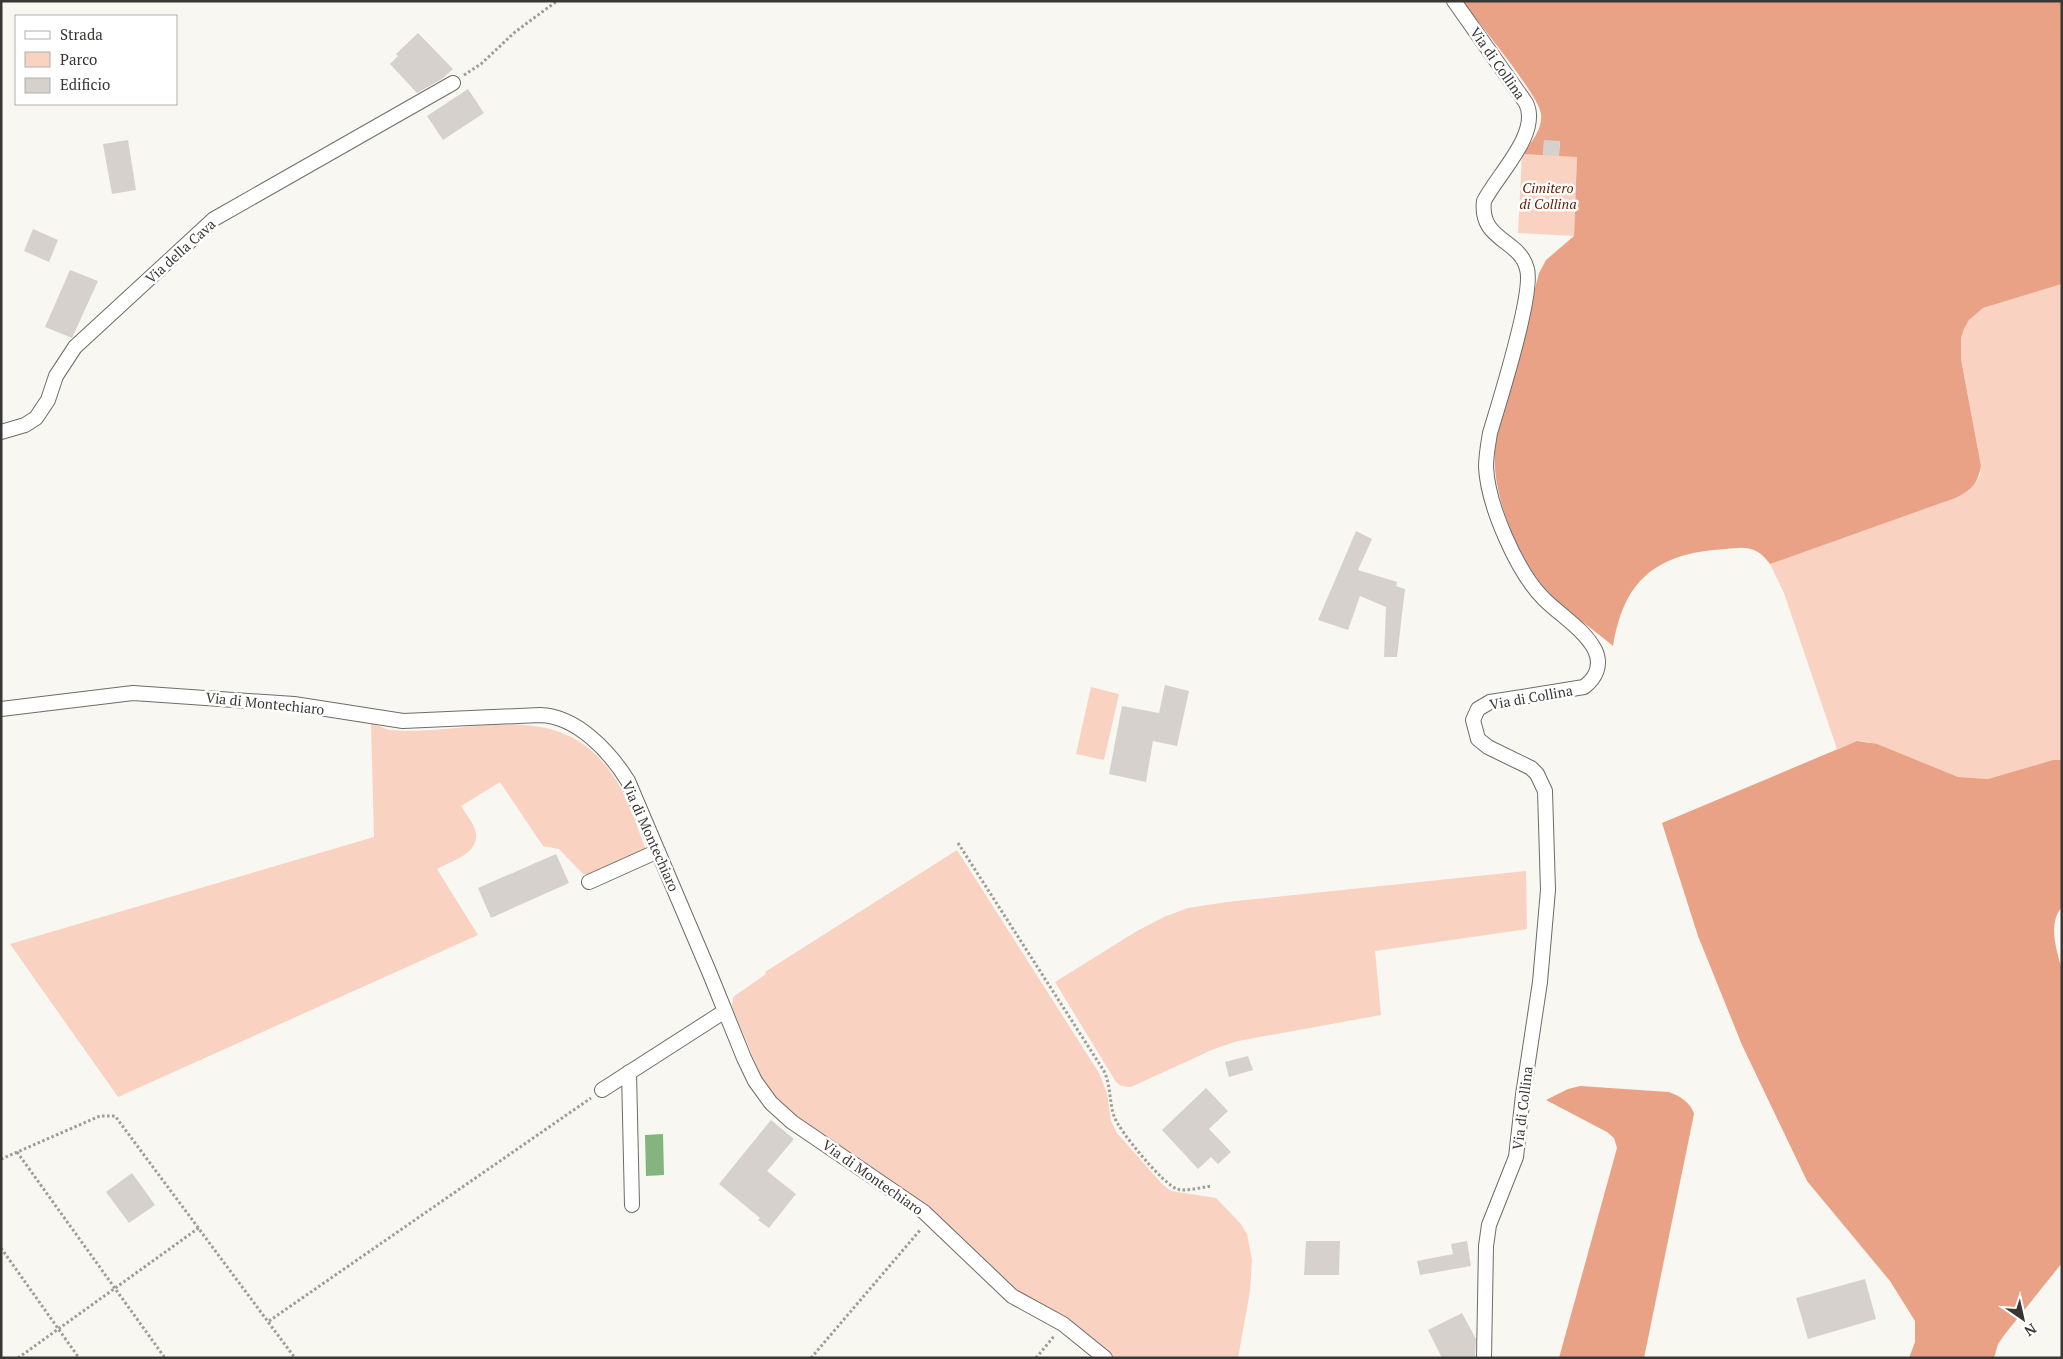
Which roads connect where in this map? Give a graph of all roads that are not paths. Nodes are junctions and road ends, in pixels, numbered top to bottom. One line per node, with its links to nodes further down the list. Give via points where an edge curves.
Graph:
1 (1454, 1): 12 (street, Via di Collina, via 1526,103 1530,118 1522,140 1484,201 1483,212 1489,228 1521,256 1528,273 1523,308 1490,433 1488,478 1500,522 1521,570 1544,599 1586,638 1596,652 1598,667 1595,676 1584,687 1490,702 1478,709 1473,720 1482,743 1524,763 1537,774 1546,791 1547,820 1548,890 1540,982 1516,1157 1489,1225 1483,1302)
2 (453, 83): 3 (street, Via della Cava, via 214,219 75,347 56,376 48,400 36,418)
3 (1, 432)
4 (1, 709): 5 (street, Via di Montechiaro, via 133,693 294,704 403,722 550,715 577,728 620,769 635,795)
5 (658, 851): 6 (street); 7 (street, Via di Montechiaro)
6 (589, 882)
7 (725, 1012): 8 (street); 11 (street, Via di Montechiaro, via 755,1081 780,1112 889,1186 930,1218 1012,1296 1064,1324)
8 (629, 1072): 9 (street); 10 (street)
9 (602, 1090)
10 (632, 1205)
11 (1105, 1358)
12 (1484, 1358)

